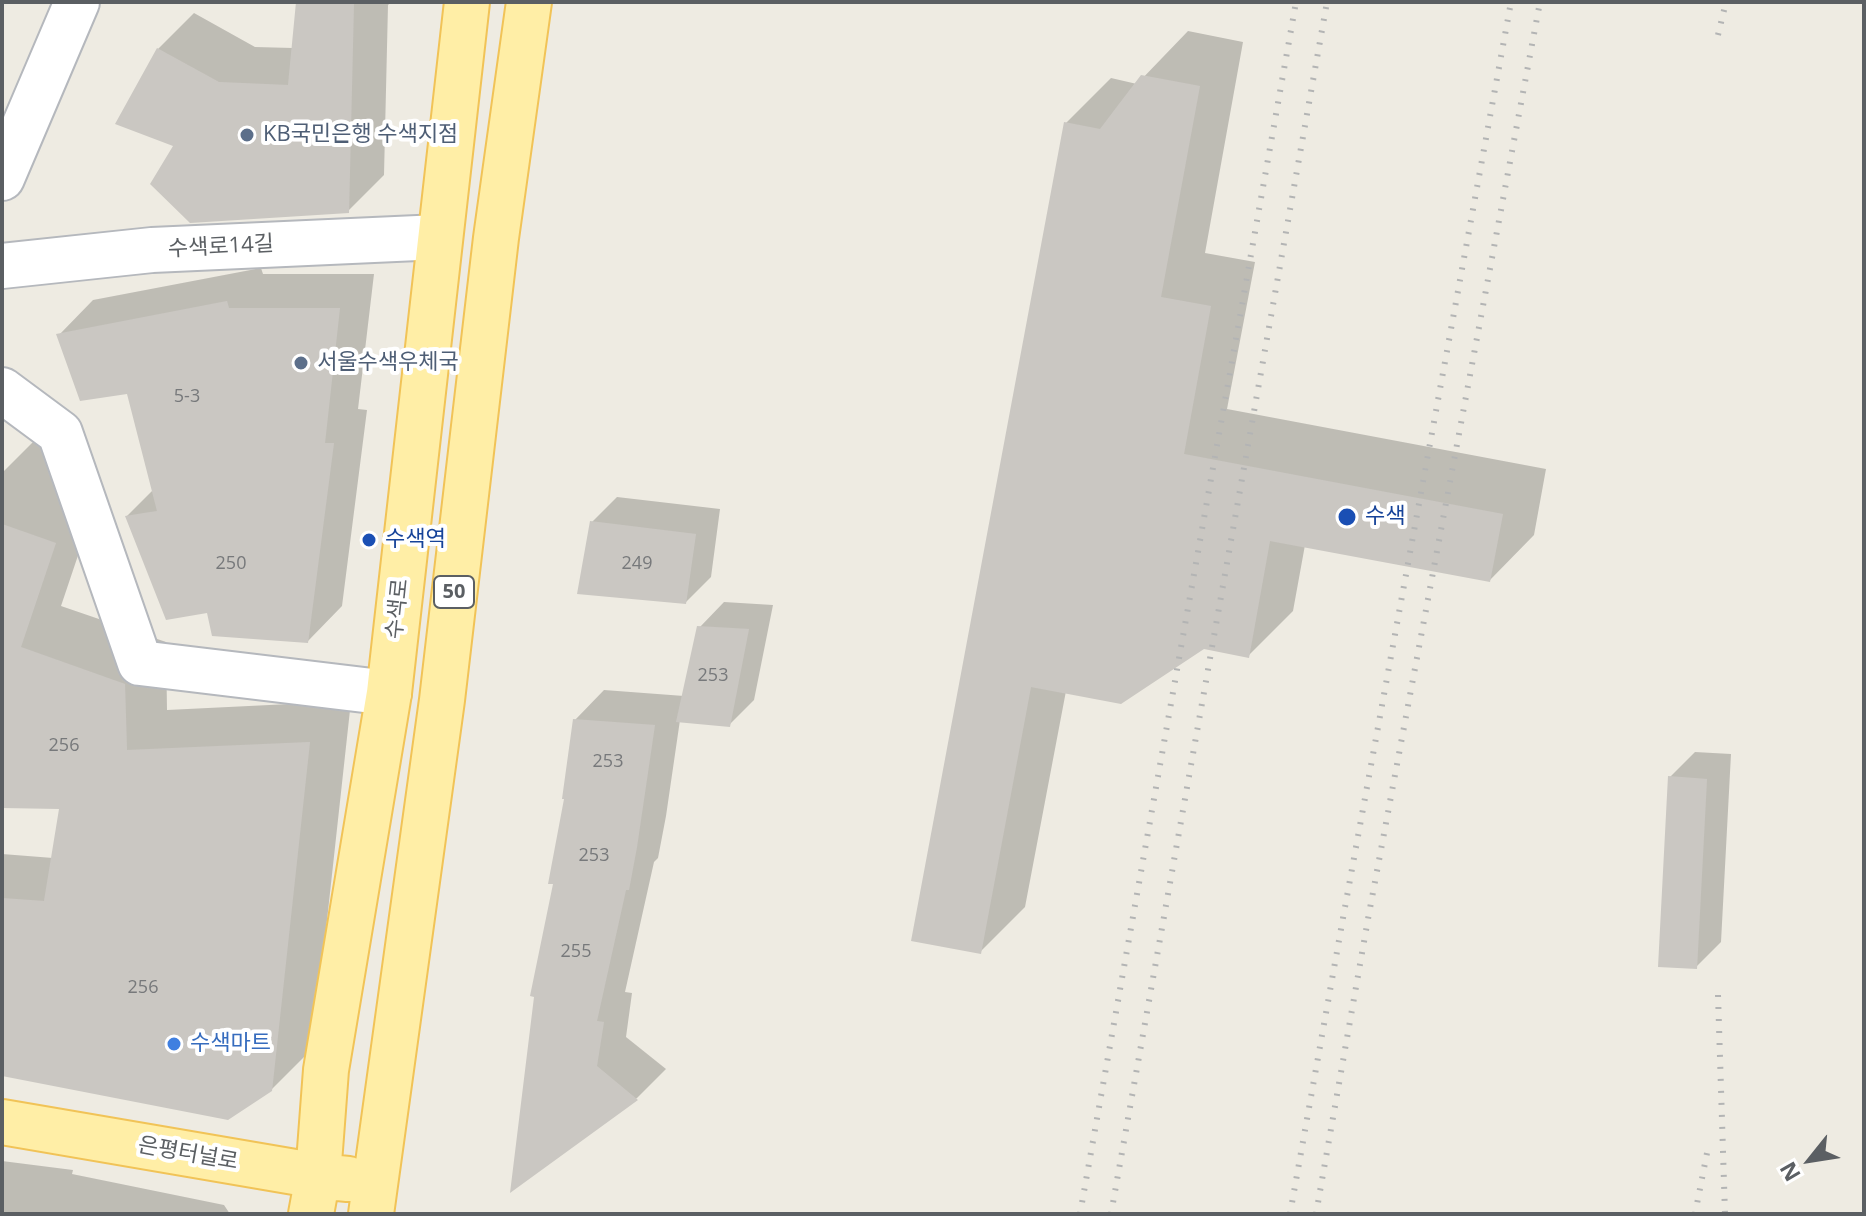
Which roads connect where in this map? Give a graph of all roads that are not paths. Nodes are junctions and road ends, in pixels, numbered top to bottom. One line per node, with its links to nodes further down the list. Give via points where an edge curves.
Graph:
1 (467, 2): 5 (main road, 수색로 / 50)
2 (529, 2): 11 (main road, 50)
3 (73, 3): 4 (street)
4 (2, 178)
5 (440, 237): 6 (street, 수색로14길, via 152,250); 8 (main road, 수색로 / 50)
6 (2, 266)
7 (2, 390): 8 (street, via 60,433 140,663)
8 (389, 693): 10 (main road, 수색로 / 50, via 326,1070)
9 (2, 1122): 10 (main road, 은평터널로)
10 (315, 1195): 11 (main road, 은평터널로)
11 (373, 1198)

